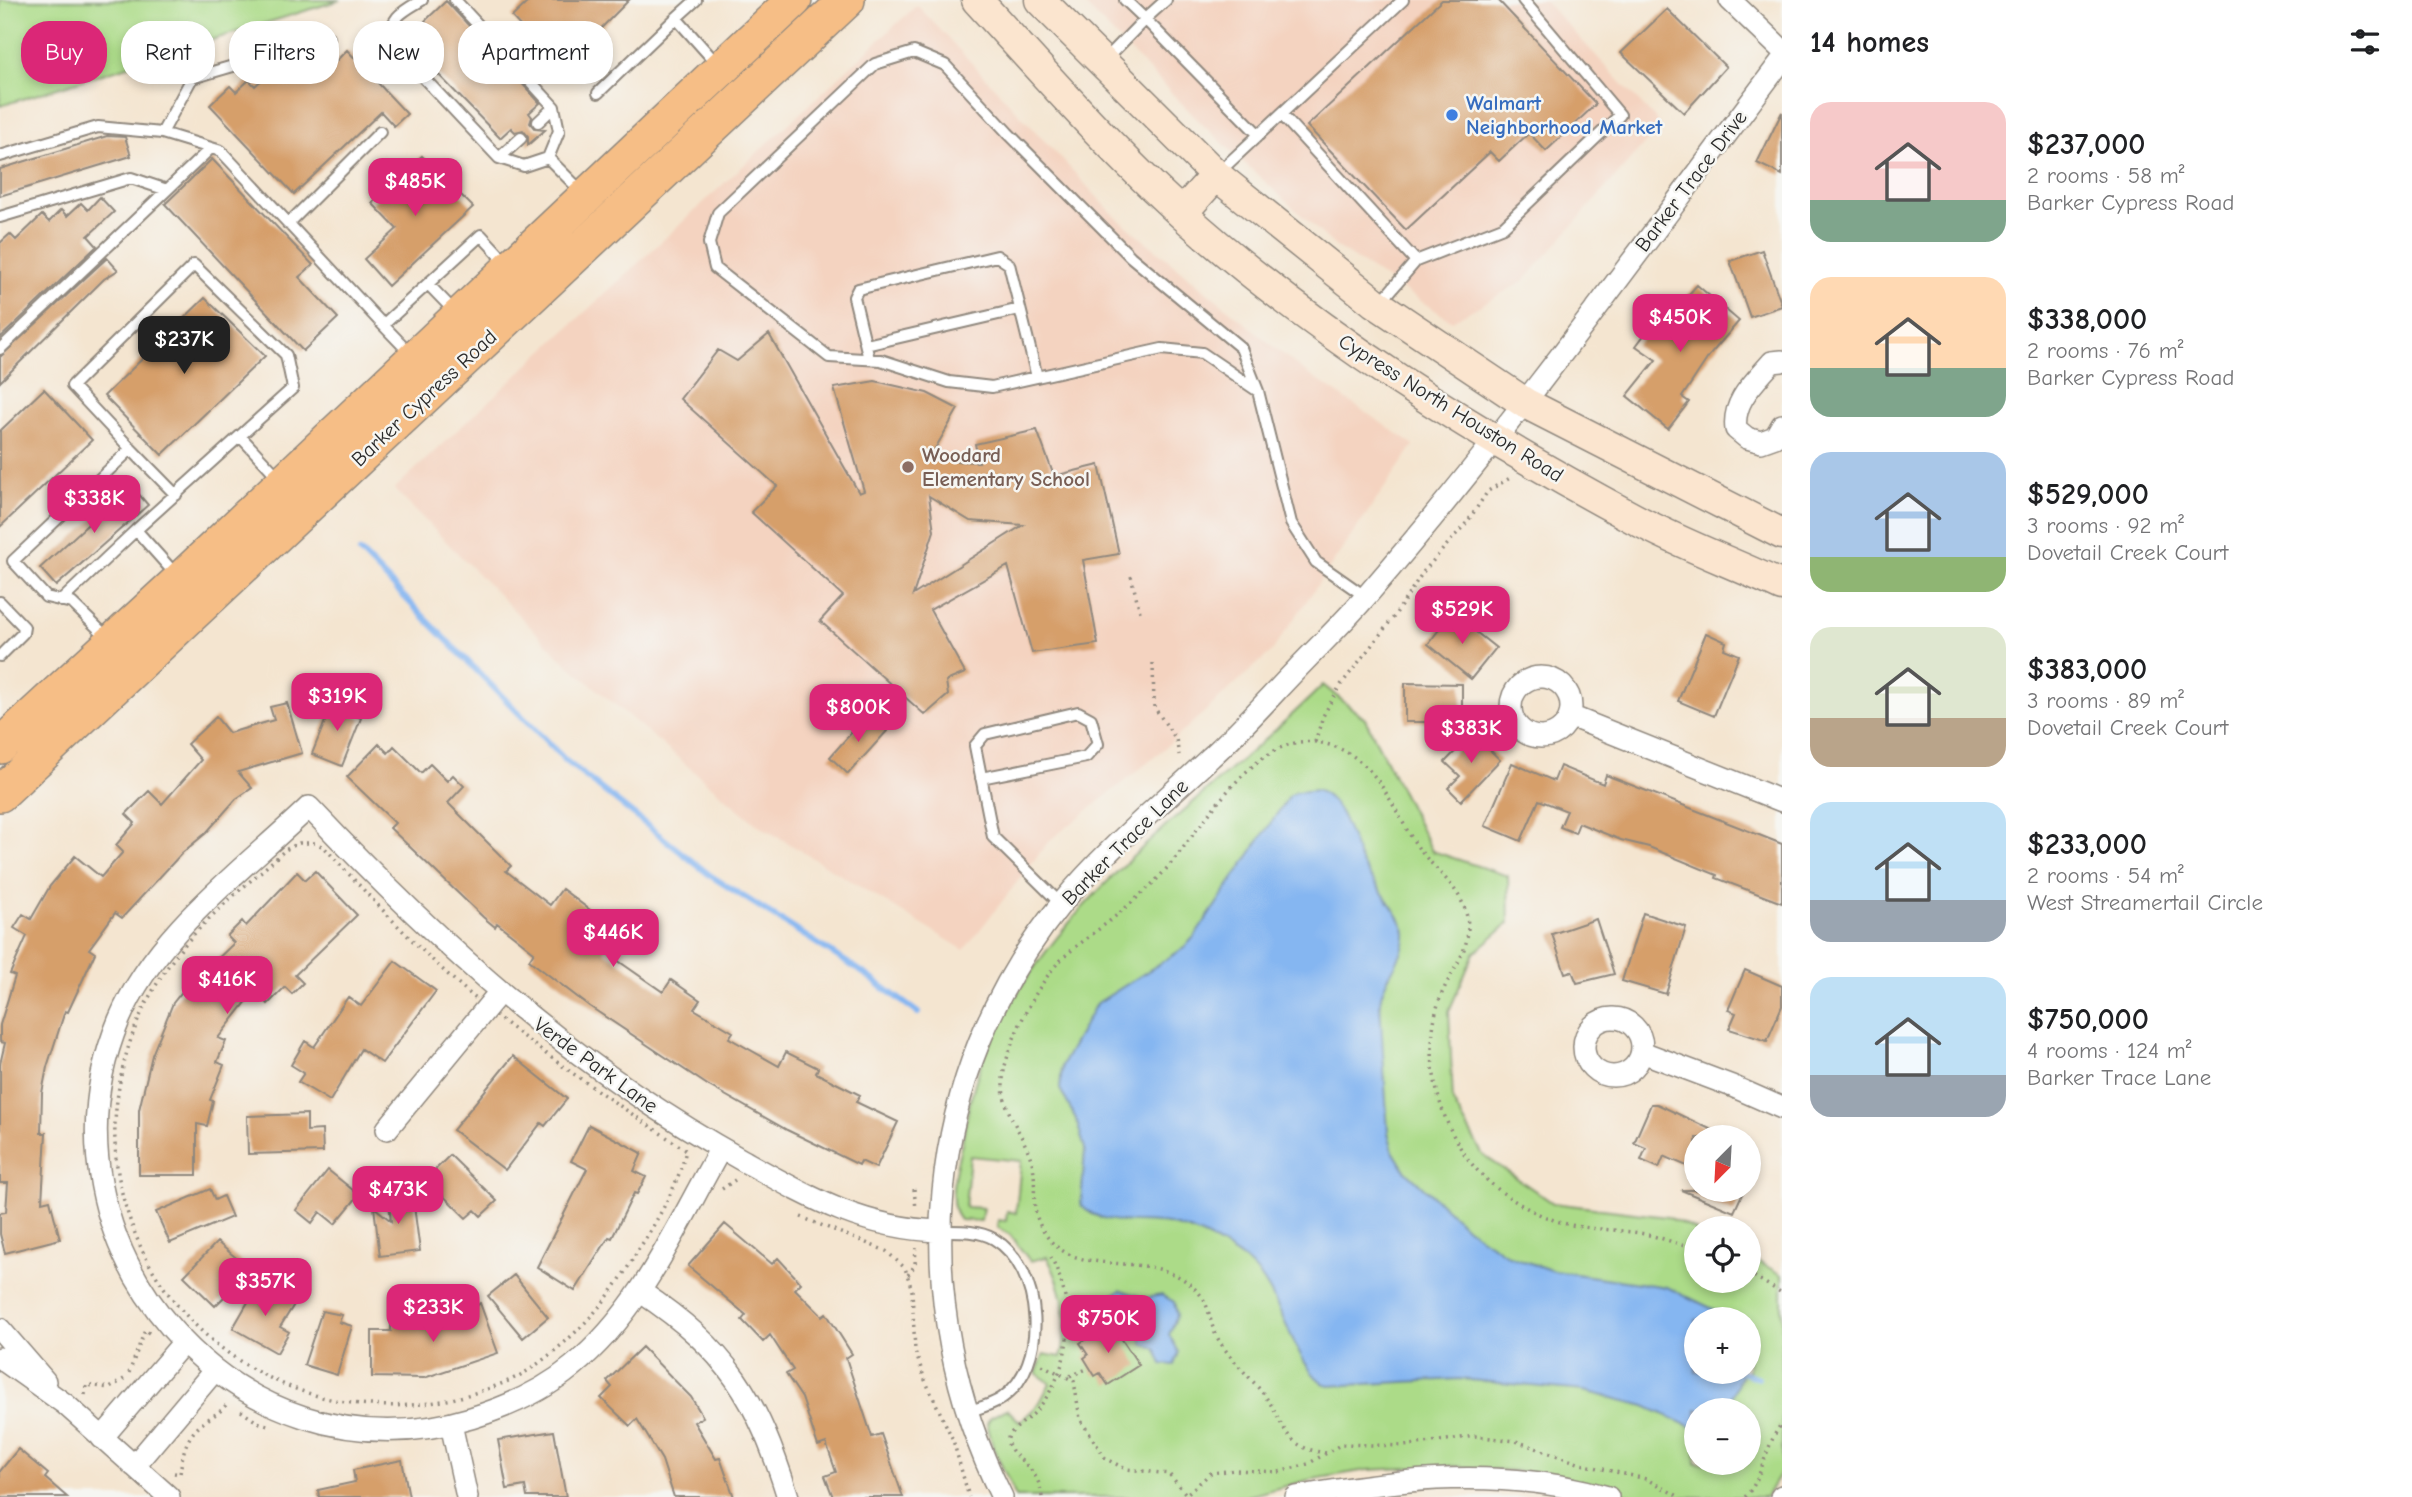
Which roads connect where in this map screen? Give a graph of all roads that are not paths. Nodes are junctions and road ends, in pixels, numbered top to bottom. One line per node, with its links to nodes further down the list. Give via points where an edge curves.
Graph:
1 (394, 0): 14 (lane)
2 (422, 0): 14 (lane)
3 (455, 0): 23 (lane)
4 (696, 0): 15 (lane)
5 (794, 0): 21 (main road, Barker Cypress Road)
6 (847, 0): 39 (main road, Barker Cypress Road)
7 (977, 0): 37 (main road, Cypress North Houston Road, via 1089,122)
8 (1040, 0): 19 (main road, Cypress North Houston Road)
9 (1125, 0): 16 (lane)
10 (1166, 0): 16 (lane)
11 (1403, 0): 24 (lane)
12 (1523, 0): 41 (lane, via 1620,115 1503,227)
13 (1730, 0): 17 (street)
14 (402, 12): 32 (lane, via 391,23 389,41)
15 (676, 19): 21 (lane); 22 (lane)
16 (1146, 19): 19 (lane); 28 (lane)
17 (1782, 50)
18 (1782, 60): 55 (street, Barker Trace Drive)
19 (1102, 63): 34 (main road, Cypress North Houston Road)
20 (229, 67): 27 (lane, via 192,78)
21 (721, 69): 36 (main road, Barker Cypress Road)
22 (598, 93)
23 (554, 107): 25 (lane); 33 (lane, via 559,131)
24 (1281, 114): 28 (lane); 41 (lane)
25 (538, 122)
26 (380, 132): 40 (lane)
27 (162, 133): 30 (lane); 31 (lane, via 98,127)
28 (1259, 135): 34 (lane)
29 (521, 138): 32 (lane)
30 (211, 148): 35 (lane); 40 (lane, via 220,151)
31 (0, 156)
32 (499, 158): 33 (lane, via 524,166)
33 (548, 158): 36 (lane)
34 (1216, 175): 37 (main road); 44 (main road, Cypress North Houston Road)
35 (167, 190): 38 (lane, via 131,178); 49 (lane)
36 (586, 197): 39 (main road); 42 (main road, Barker Cypress Road)
37 (1182, 213): 58 (main road, Cypress North Houston Road, via 1290,304 1399,381)
38 (0, 217)
39 (612, 221): 65 (main road, Barker Cypress Road)
40 (288, 223): 47 (lane)
41 (1416, 261): 44 (lane)
42 (511, 267): 43 (lane, via 481,234); 46 (main road, Barker Cypress Road)
43 (428, 284): 46 (lane); 47 (lane)
44 (1378, 305): 55 (main road, Cypress North Houston Road)
45 (1020, 309): 48 (lane); 48 (lane, via 1009,264 990,256 858,289 854,297); 53 (lane)
46 (459, 317): 50 (main road, Barker Cypress Road)
47 (383, 325): 50 (lane)
48 (866, 345): 51 (lane)
49 (0, 349)
50 (415, 358): 60 (main road, Barker Cypress Road)
51 (869, 359): 53 (lane, via 949,382 992,387); 54 (lane, via 829,357 715,268 709,243 718,213 875,64 914,52 945,65 1131,257 1241,348)
52 (1782, 361): 56 (street, via 1772,362 1734,415 1736,429 1761,442 1775,437)
53 (1037, 377): 54 (lane, via 1162,349 1202,353)
54 (1258, 391): 66 (lane, via 1291,523 1316,562)
55 (1525, 403): 58 (street, Barker Trace Lane); 63 (main road, Cypress North Houston Road)
56 (1782, 425)
57 (240, 436): 59 (lane, via 293,388 286,355 194,265 72,386); 60 (lane); 61 (lane)
58 (1497, 440): 64 (main road, Cypress North Houston Road, via 1635,519); 66 (street, Barker Trace Lane)
59 (131, 449): 61 (lane); 67 (lane, via 13,561 46,597)
60 (284, 482): 65 (main road, Barker Cypress Road)
61 (176, 495): 62 (lane)
62 (136, 530): 65 (lane); 67 (lane)
63 (1782, 534)
64 (1782, 586)
65 (192, 593): 69 (main road, Barker Cypress Road); 74 (main road, Barker Cypress Road)
66 (1366, 597): 76 (street, Barker Trace Lane, via 1220,749 1104,857)
67 (61, 601): 69 (lane, via 72,603)
68 (0, 602): 70 (lane, via 24,627)
69 (112, 643): 72 (main road, Barker Cypress Road)
70 (0, 656)
71 (1570, 716): 75 (street)
72 (0, 746)
73 (981, 778): 73 (lane, via 975,746 985,734 1077,712 1091,719 1098,744 1087,757); 76 (lane, via 993,837)
74 (0, 794)
75 (1782, 801)
76 (1061, 904): 82 (street, Barker Trace Lane, via 1017,965 986,1023 952,1126)
77 (493, 1000): 80 (street); 81 (street, Verde Park Lane); 85 (street, Verde Park Lane, via 309,807 182,927 155,958 119,1020 96,1124 106,1209 119,1248)
78 (1642, 1052): 79 (street)
79 (1782, 1108)
80 (387, 1129)
81 (721, 1148): 82 (street, Verde Park Lane, via 861,1219 900,1229); 83 (street)
82 (939, 1231): 89 (street, Barker Trace Lane, via 948,1335); 89 (lane, via 992,1238 1009,1250 1023,1269 1032,1294 1031,1345 1017,1383 1002,1398)
83 (641, 1292): 90 (street, via 570,1369 530,1396); 97 (street, via 701,1337 731,1371 755,1407)
84 (0, 1329): 88 (street)
85 (178, 1349): 87 (street); 91 (street)
86 (0, 1358): 88 (street)
87 (206, 1371): 90 (street, via 285,1409 333,1423 375,1429); 92 (street)
88 (65, 1404): 91 (street)
89 (967, 1412): 98 (street, Barker Trace Lane)
90 (451, 1424): 96 (street)
91 (102, 1438): 92 (street)
92 (134, 1466): 95 (street)
93 (1483, 1487): 94 (street); 99 (street, via 1359,1486)
94 (1534, 1490): 100 (street)
95 (169, 1497)
96 (467, 1497)
97 (788, 1497)
98 (1002, 1497)
99 (1296, 1497)
100 (1608, 1497)

